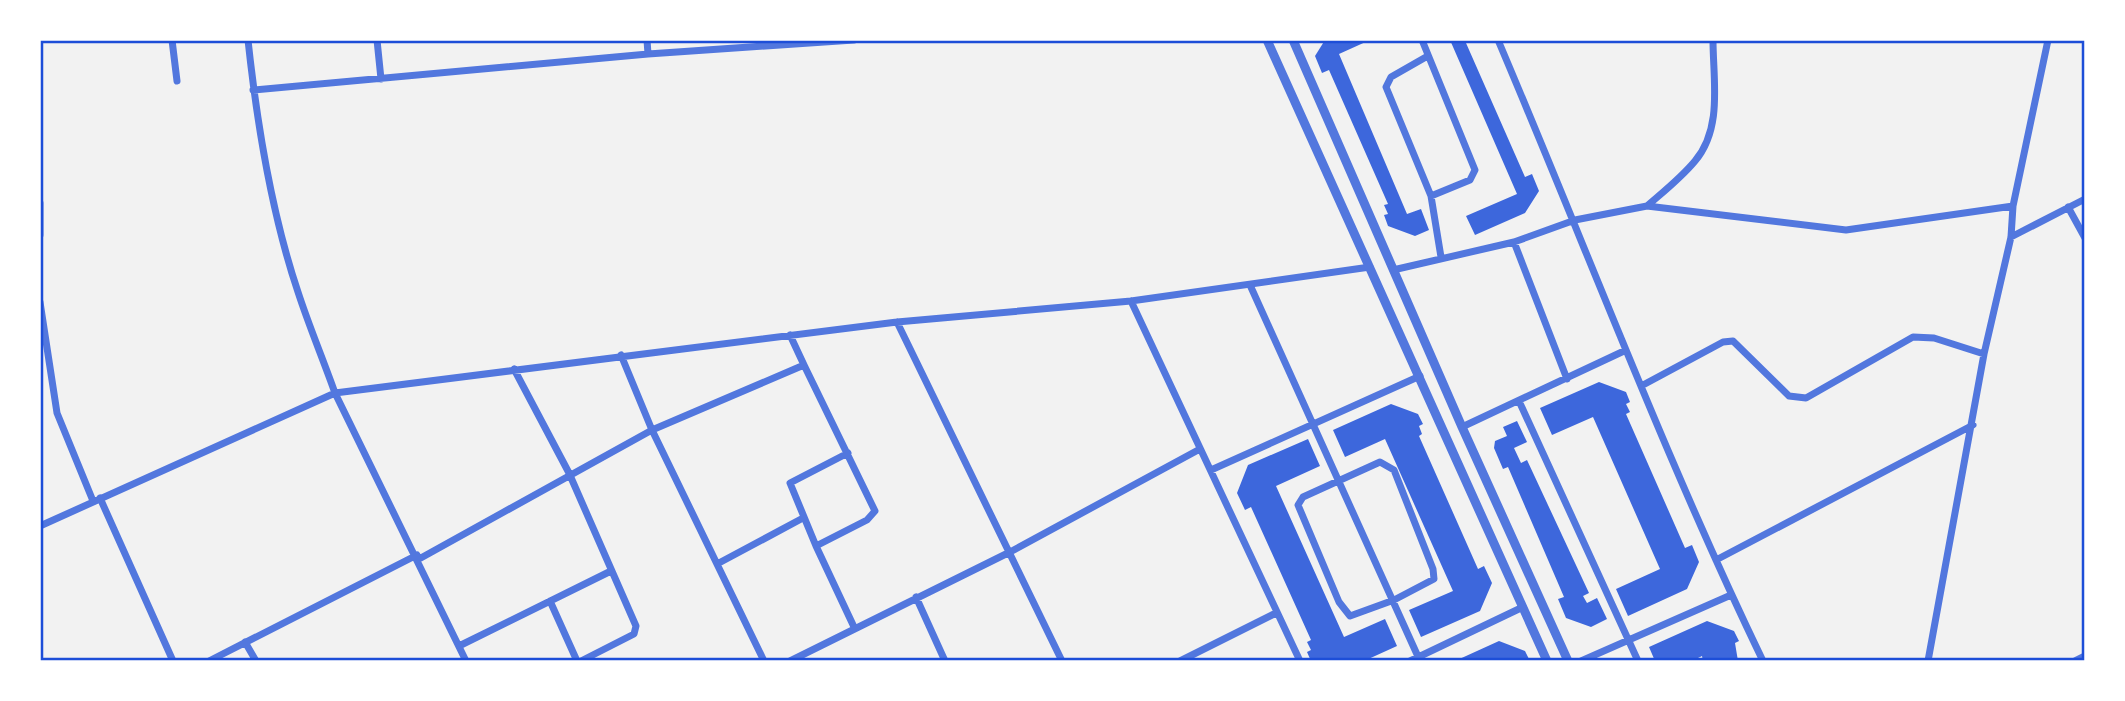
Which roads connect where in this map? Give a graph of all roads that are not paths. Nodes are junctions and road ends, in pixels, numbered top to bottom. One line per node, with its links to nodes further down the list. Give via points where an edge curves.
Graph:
1 (172, 40): 15 (street)
2 (248, 40): 16 (street)
3 (377, 40): 14 (street)
4 (647, 40): 12 (street)
5 (854, 40): 12 (street)
6 (1267, 40): 29 (street)
7 (1293, 40): 30 (street)
8 (1422, 40): 13 (street)
9 (1497, 40): 23 (street)
10 (1713, 40): 20 (street, via 1711,134 1696,160)
11 (2048, 40): 21 (street)
12 (648, 54): 14 (street)
13 (1426, 57): 17 (street, via 1391,76 1386,87); 17 (street, via 1475,174)
14 (381, 79): 16 (street)
15 (177, 81)
16 (253, 90): 44 (street, via 275,207 297,291)
17 (1431, 196): 28 (street)
18 (2085, 199): 22 (street)
19 (40, 203): 24 (street)
20 (1647, 206): 21 (street, via 1846,230); 23 (street)
21 (2013, 206): 25 (street)
22 (2068, 207): 25 (street); 26 (street)
23 (1575, 220): 27 (street); 36 (street)
24 (40, 235)
25 (2011, 237): 37 (street)
26 (2085, 238)
27 (1514, 242): 28 (street); 42 (street)
28 (1441, 257): 30 (street)
29 (1370, 267): 31 (street); 41 (street)
30 (1393, 270): 48 (street)
31 (1250, 285): 32 (street); 46 (street)
32 (1131, 301): 34 (street); 50 (street)
33 (40, 302): 55 (street, via 57,413)
34 (897, 322): 35 (street); 59 (street)
35 (790, 335): 38 (street); 39 (street)
36 (1624, 351): 42 (street); 43 (street)
37 (1984, 354): 43 (street, via 1934,338 1913,337 1798,400 1733,341); 47 (street)
38 (621, 355): 40 (street); 49 (street)
39 (804, 365): 49 (street); 51 (street)
40 (514, 369): 44 (street); 53 (street)
41 (1420, 376): 46 (street); 68 (street)
42 (1567, 379): 45 (street)
43 (1643, 385): 61 (street)
44 (335, 393): 55 (street); 60 (street)
45 (1519, 401): 48 (street); 73 (street)
46 (1312, 423): 52 (street); 54 (street)
47 (1973, 425): 61 (street); 95 (street)
48 (1462, 427): 70 (street)
49 (652, 430): 53 (street); 62 (street)
50 (1200, 449): 52 (street); 59 (street)
51 (848, 453): 56 (street, via 792,481 790,487); 58 (street, via 874,515)
52 (1211, 470): 69 (street)
53 (569, 473): 60 (street); 63 (street)
54 (1339, 482): 66 (street); 66 (street, via 1303,497 1298,505 1339,602 1350,616); 66 (street, via 1380,462 1394,470 1435,573 1432,581)
55 (96, 500): 57 (street); 78 (street)
56 (803, 518): 58 (street); 62 (street)
57 (40, 526)
58 (816, 546): 71 (street)
59 (1010, 552): 65 (street); 86 (street)
60 (418, 557): 74 (street); 75 (street)
61 (1716, 559): 64 (street)
62 (717, 564): 83 (street)
63 (611, 570): 67 (street); 82 (street, via 637,631)
64 (1731, 595): 73 (street); 94 (street)
65 (916, 597): 71 (street); 85 (street)
66 (1394, 600): 77 (street)
67 (550, 601): 75 (street); 82 (street)
68 (1523, 607): 72 (street); 77 (street)
69 (1276, 613): 87 (street); 88 (street)
70 (1552, 626): 72 (street); 91 (street)
71 (854, 627): 84 (street)
72 (1535, 634): 90 (street)
73 (1628, 639): 92 (street); 93 (street)
74 (245, 642): 79 (street); 80 (street)
75 (459, 646): 81 (street)
76 (2085, 656): 96 (street)
77 (1420, 659): 89 (street)
78 (173, 661)
79 (209, 661)
80 (256, 661)
81 (466, 661)
82 (579, 661)
83 (764, 661)
84 (790, 661)
85 (945, 661)
86 (1062, 661)
87 (1180, 661)
88 (1300, 661)
89 (1410, 661)
90 (1547, 661)
91 (1568, 661)
92 (1581, 661)
93 (1638, 661)
94 (1763, 661)
95 (1928, 661)
96 (2075, 661)

